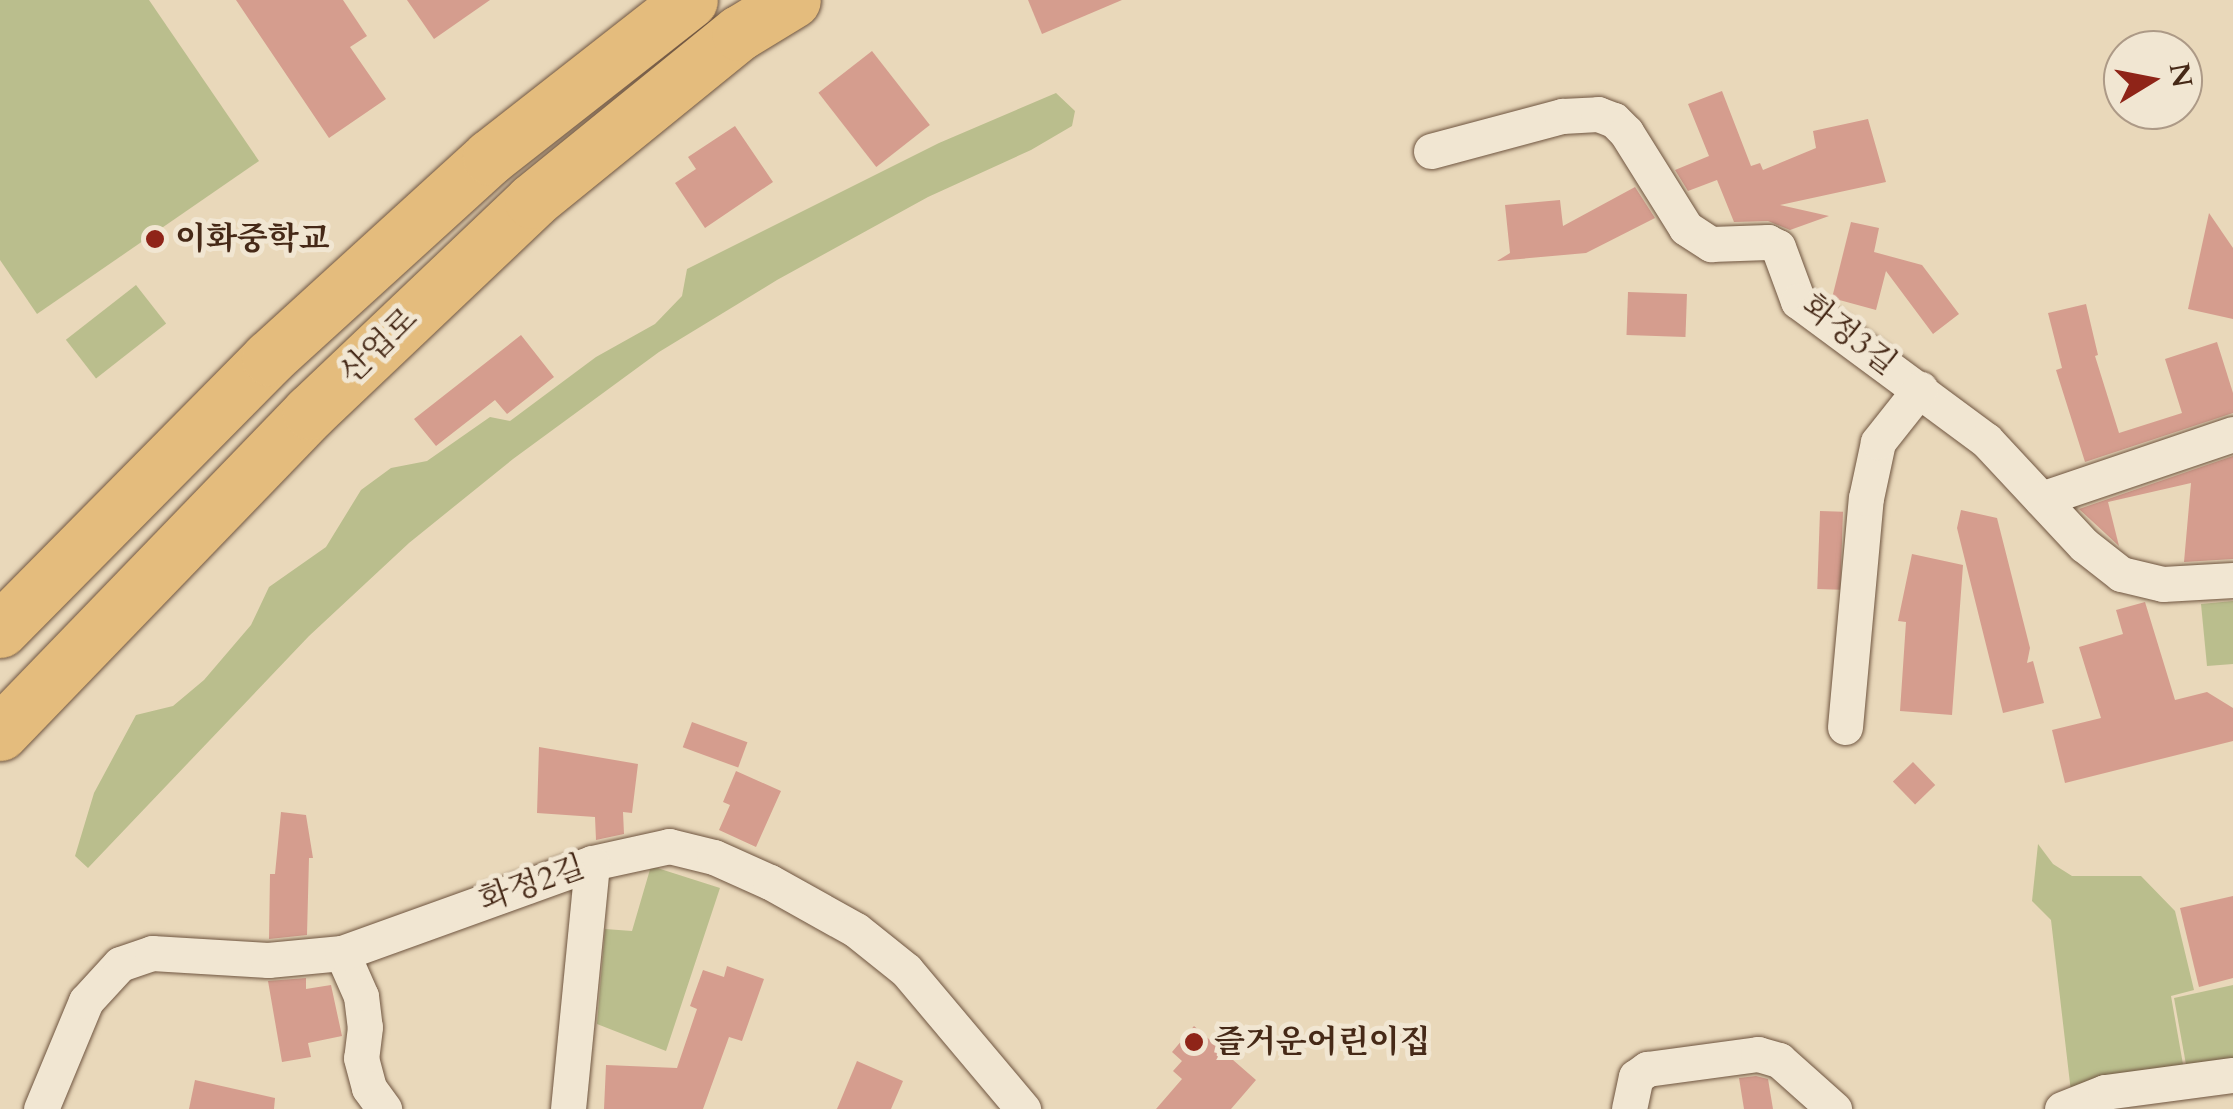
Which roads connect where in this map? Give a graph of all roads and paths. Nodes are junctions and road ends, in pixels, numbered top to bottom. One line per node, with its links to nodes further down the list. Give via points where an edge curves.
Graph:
1 (690, 0): 8 (main road, 산업로, via 490,157 298,331)
2 (793, 0): 10 (main road, 산업로, via 739,33 532,200 310,412)
3 (1431, 151): 4 (street, 화정3길, via 1562,116 1614,120 1686,228 1711,244 1778,247 1798,300)
4 (1920, 389): 6 (street, 화정3길, via 1986,440); 9 (street, via 1878,442 1866,498)
5 (2233, 434): 6 (street)
6 (2041, 500): 7 (street, 화정3길, via 2121,574 2163,584)
7 (2233, 580)
8 (0, 630)
9 (1845, 727)
10 (0, 733)
11 (592, 863): 12 (street, 화정2길); 16 (street); 17 (street, 화정2길, via 669,846 714,857 817,905 906,970)
12 (342, 953): 14 (street, 화정2길, via 268,960 152,953 120,964 86,1001); 15 (street, via 361,996 361,1058 369,1088)
13 (2233, 1074): 20 (street, via 2105,1092)
14 (41, 1109)
15 (384, 1109)
16 (568, 1109)
17 (1024, 1109)
18 (1629, 1109): 19 (street, via 1636,1077 1647,1070 1758,1054 1779,1060)
19 (1834, 1109)
20 (2062, 1109)

